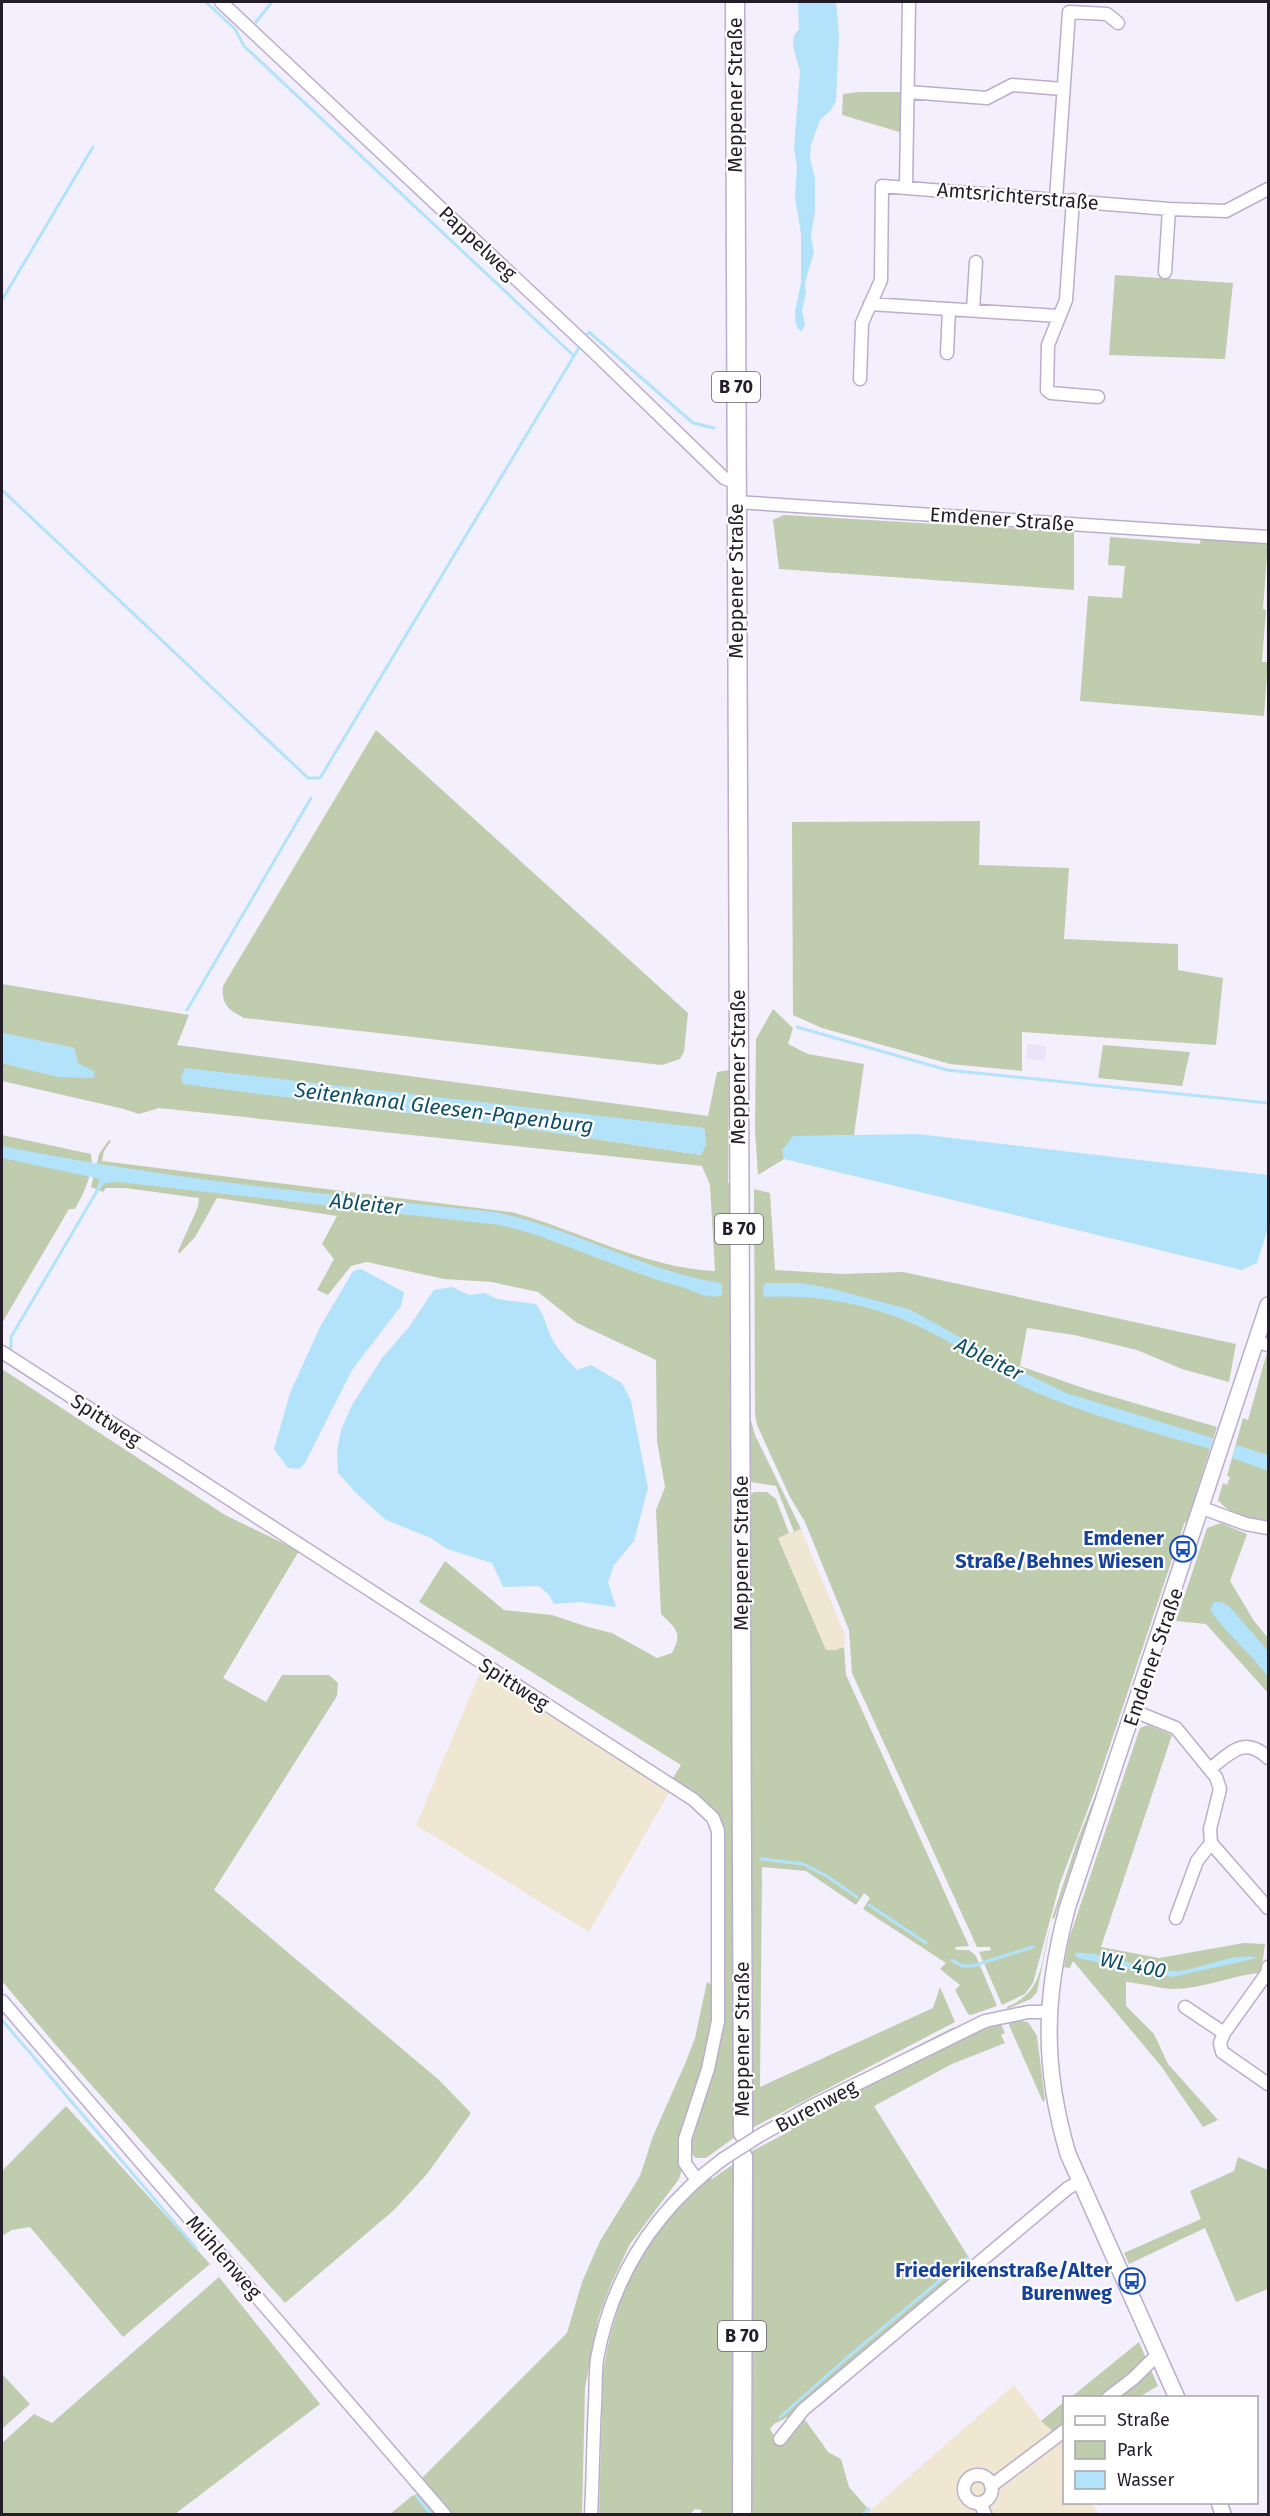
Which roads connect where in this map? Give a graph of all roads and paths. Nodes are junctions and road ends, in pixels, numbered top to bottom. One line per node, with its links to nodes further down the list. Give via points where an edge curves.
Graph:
1 (221, 2): 22 (street, Pappelweg, via 724,478)
2 (735, 2): 22 (main road, Meppener Straße / B 70)
3 (909, 2): 7 (street)
4 (1097, 8): 5 (street); 6 (street, via 1069,12)
5 (1118, 23)
6 (1063, 89): 7 (street, via 1012,85 987,98); 10 (street)
7 (908, 92): 8 (street)
8 (906, 186): 10 (street, Amtsrichterstraße); 15 (street, Amtsrichterstraße, via 882,186 881,280)
9 (1269, 189): 12 (street, Amtsrichterstraße, via 1226,211)
10 (1056, 198): 11 (street, Amtsrichterstraße)
11 (1073, 200): 12 (street, Amtsrichterstraße); 18 (street, via 1066,300)
12 (1169, 209): 14 (street)
13 (976, 262): 17 (street)
14 (1165, 272)
15 (870, 304): 16 (street); 20 (street, via 862,323)
16 (949, 309): 17 (street); 19 (street)
17 (973, 310): 18 (street)
18 (1058, 316): 21 (street, via 1048,345 1047,390)
19 (948, 353)
20 (860, 379)
21 (1098, 397)
22 (735, 482): 23 (main road, Meppener Straße / B 70)
23 (736, 502): 24 (street, Emdener Straße); 42 (main road, Meppener Straße / B 70)
24 (1269, 537)
25 (1269, 1305): 26 (street, Emdener Straße)
26 (1263, 1344): 28 (street, Emdener Straße)
27 (2, 1352): 44 (street, Spittweg, via 708,1812 718,1831 718,2021 708,2069 685,2139 685,2163)
28 (1202, 1508): 29 (street, via 1245,1524); 30 (street, Emdener Straße)
29 (1269, 1528)
30 (1134, 1712): 32 (street, via 1176,1728); 39 (street, Emdener Straße, via 1068,1910 1056,1953)
31 (1269, 1758): 32 (street, via 1255,1748 1241,1747)
32 (1210, 1769): 33 (street, via 1220,1789 1210,1829)
33 (1211, 1843): 34 (street); 35 (street, via 1197,1861)
34 (1269, 1908)
35 (1176, 1918)
36 (1269, 1967): 40 (street)
37 (2, 2001): 53 (street, Mühlenweg)
38 (1185, 2007): 40 (street)
39 (1048, 2012): 42 (street, Burenweg, via 985,2021); 45 (street, Emdener Straße, via 1049,2060 1059,2125)
40 (1224, 2033): 41 (street, via 1222,2052)
41 (1269, 2084)
42 (751, 2135): 44 (street, Burenweg, bridge)
43 (742, 2157): 55 (main road, B 70)
44 (696, 2179): 54 (street, Burenweg, via 662,2215 636,2251 611,2304 597,2361)
45 (1079, 2182): 46 (street, Emdener Straße); 50 (street, via 803,2410)
46 (1160, 2361): 47 (street); 48 (street, Emdener Straße)
47 (1109, 2396)
48 (1177, 2396)
49 (1063, 2432): 51 (street)
50 (780, 2439)
51 (991, 2486): 52 (street); 52 (street, via 987,2478 978,2475 966,2481 968,2499)
52 (983, 2509)
53 (444, 2514)
54 (591, 2514)
55 (742, 2514)

